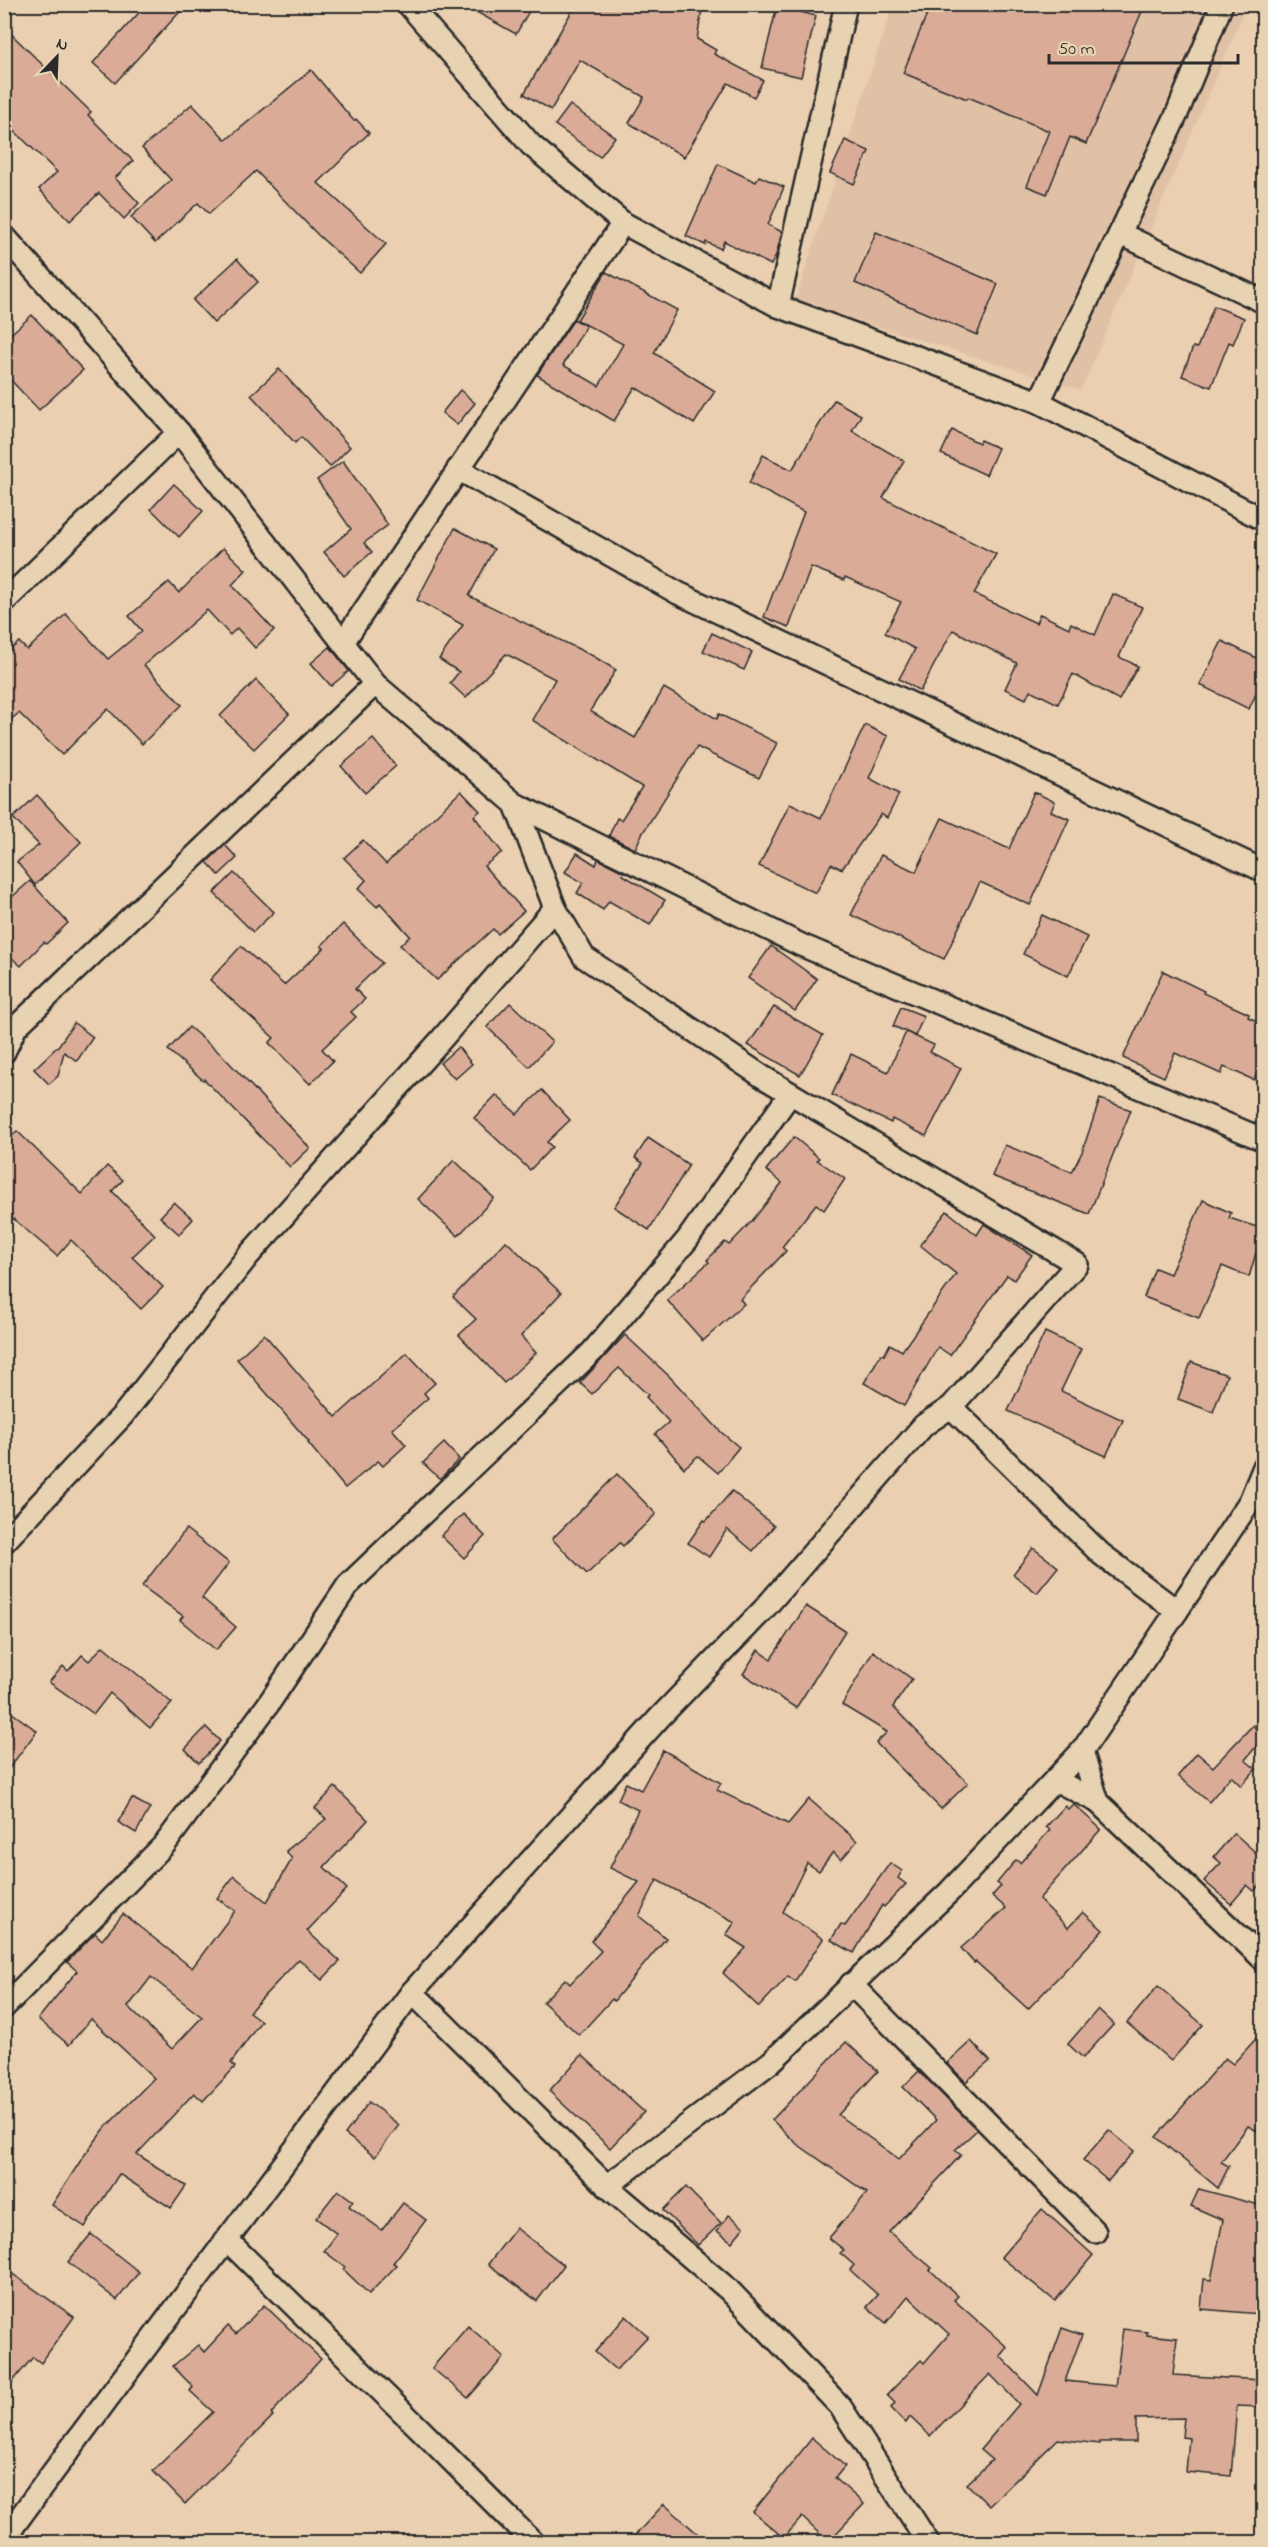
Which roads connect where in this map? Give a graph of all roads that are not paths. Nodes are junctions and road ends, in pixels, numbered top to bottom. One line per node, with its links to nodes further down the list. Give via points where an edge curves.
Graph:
1 (408, 4): 4 (street, via 531,145)
2 (846, 4): 8 (street)
3 (1222, 4): 5 (street)
4 (623, 223): 8 (street); 11 (street)
5 (1121, 234): 7 (street); 9 (street)
6 (4, 236): 10 (street)
7 (1263, 302)
8 (778, 306): 9 (street)
9 (1039, 402): 12 (street)
10 (179, 432): 13 (street); 14 (street)
11 (458, 469): 14 (street); 17 (street, via 678,593)
12 (1263, 519)
13 (4, 602)
14 (344, 641): 15 (street)
15 (375, 684): 16 (street); 19 (street, via 16,1027)
16 (514, 804): 18 (street); 21 (street, via 801,945)
17 (1263, 871)
18 (555, 908): 20 (street, via 584,957); 24 (street, via 248,1256 123,1415)
19 (4, 1052)
20 (790, 1094): 22 (street, via 1077,1264); 32 (street, via 687,1240 592,1352 348,1585 267,1706 165,1844)
21 (1263, 1140)
22 (951, 1407): 25 (street, via 1101,1554); 31 (street, via 924,1425 764,1609 660,1717)
23 (1263, 1467): 25 (street, via 1250,1501)
24 (4, 1542)
25 (1177, 1611): 26 (street)
26 (1082, 1751): 27 (street); 28 (street)
27 (1055, 1780): 28 (street); 30 (street, via 949,1892)
28 (1098, 1802): 29 (street)
29 (1263, 1960)
30 (851, 1984): 33 (street, via 771,2062); 34 (street)
31 (412, 1992): 33 (street); 35 (street)
32 (4, 2007)
33 (607, 2186): 38 (street, via 729,2290 840,2406)
34 (1095, 2232)
35 (228, 2241): 36 (street); 37 (street)
36 (4, 2539)
37 (533, 2542)
38 (928, 2542)

